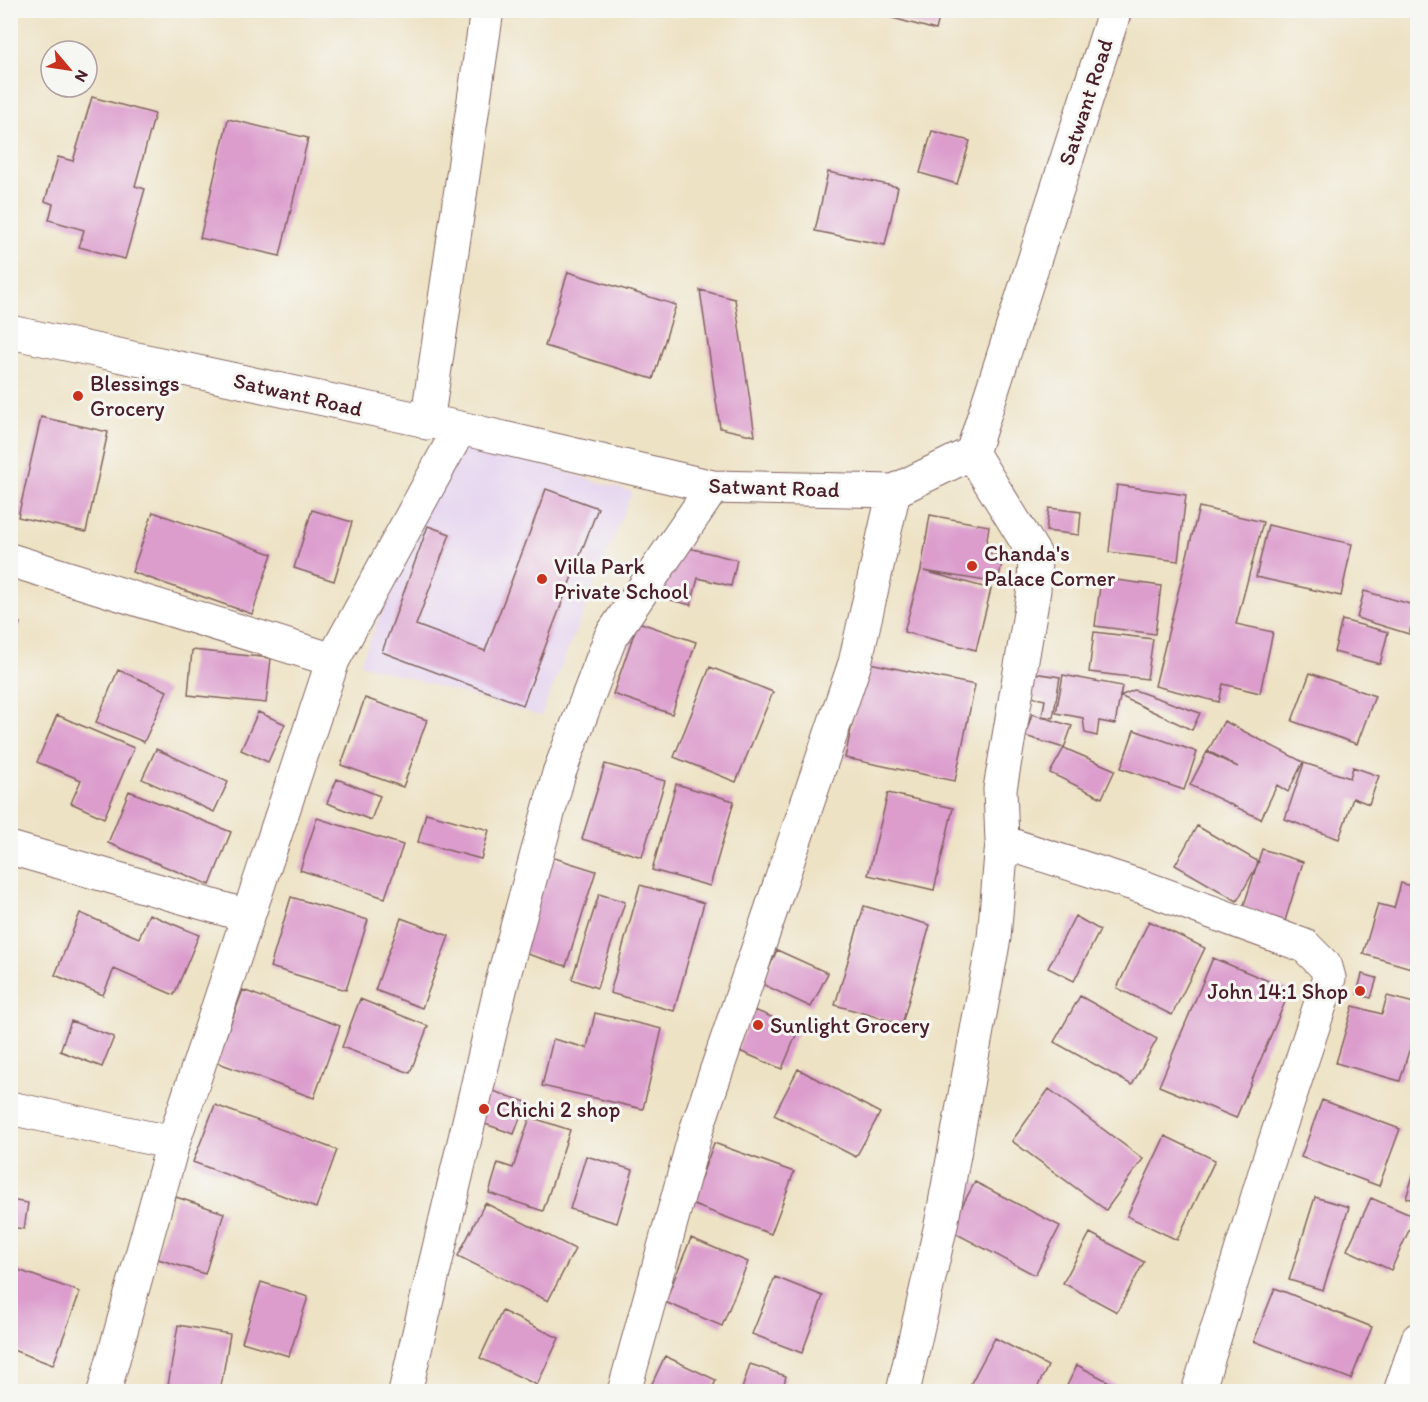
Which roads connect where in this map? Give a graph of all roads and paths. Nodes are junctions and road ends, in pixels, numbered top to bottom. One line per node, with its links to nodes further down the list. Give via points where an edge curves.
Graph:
1 (487, 10): 4 (street)
2 (1115, 10): 6 (street, Satwant Road)
3 (10, 332): 4 (street, Satwant Road)
4 (427, 423): 5 (street, Satwant Road)
5 (460, 428): 7 (street, Satwant Road); 10 (street)
6 (972, 453): 8 (street, Satwant Road); 11 (street, via 1035,555 1034,590 1000,789)
7 (712, 487): 8 (street, Satwant Road); 18 (street, via 610,636 560,773 501,986)
8 (894, 491): 19 (street, via 855,663 698,1128)
9 (10, 560): 10 (street)
10 (333, 660): 13 (street)
11 (1002, 842): 20 (street, via 994,938 941,1225); 21 (street, via 1143,887 1305,946 1326,967 1329,978)
12 (10, 848): 13 (street)
13 (248, 916): 15 (street)
14 (10, 1108): 15 (street)
15 (173, 1143): 17 (street)
16 (1418, 1339): 22 (street)
17 (104, 1392)
18 (405, 1392)
19 (624, 1392)
20 (903, 1392)
21 (1198, 1392)
22 (1400, 1392)

